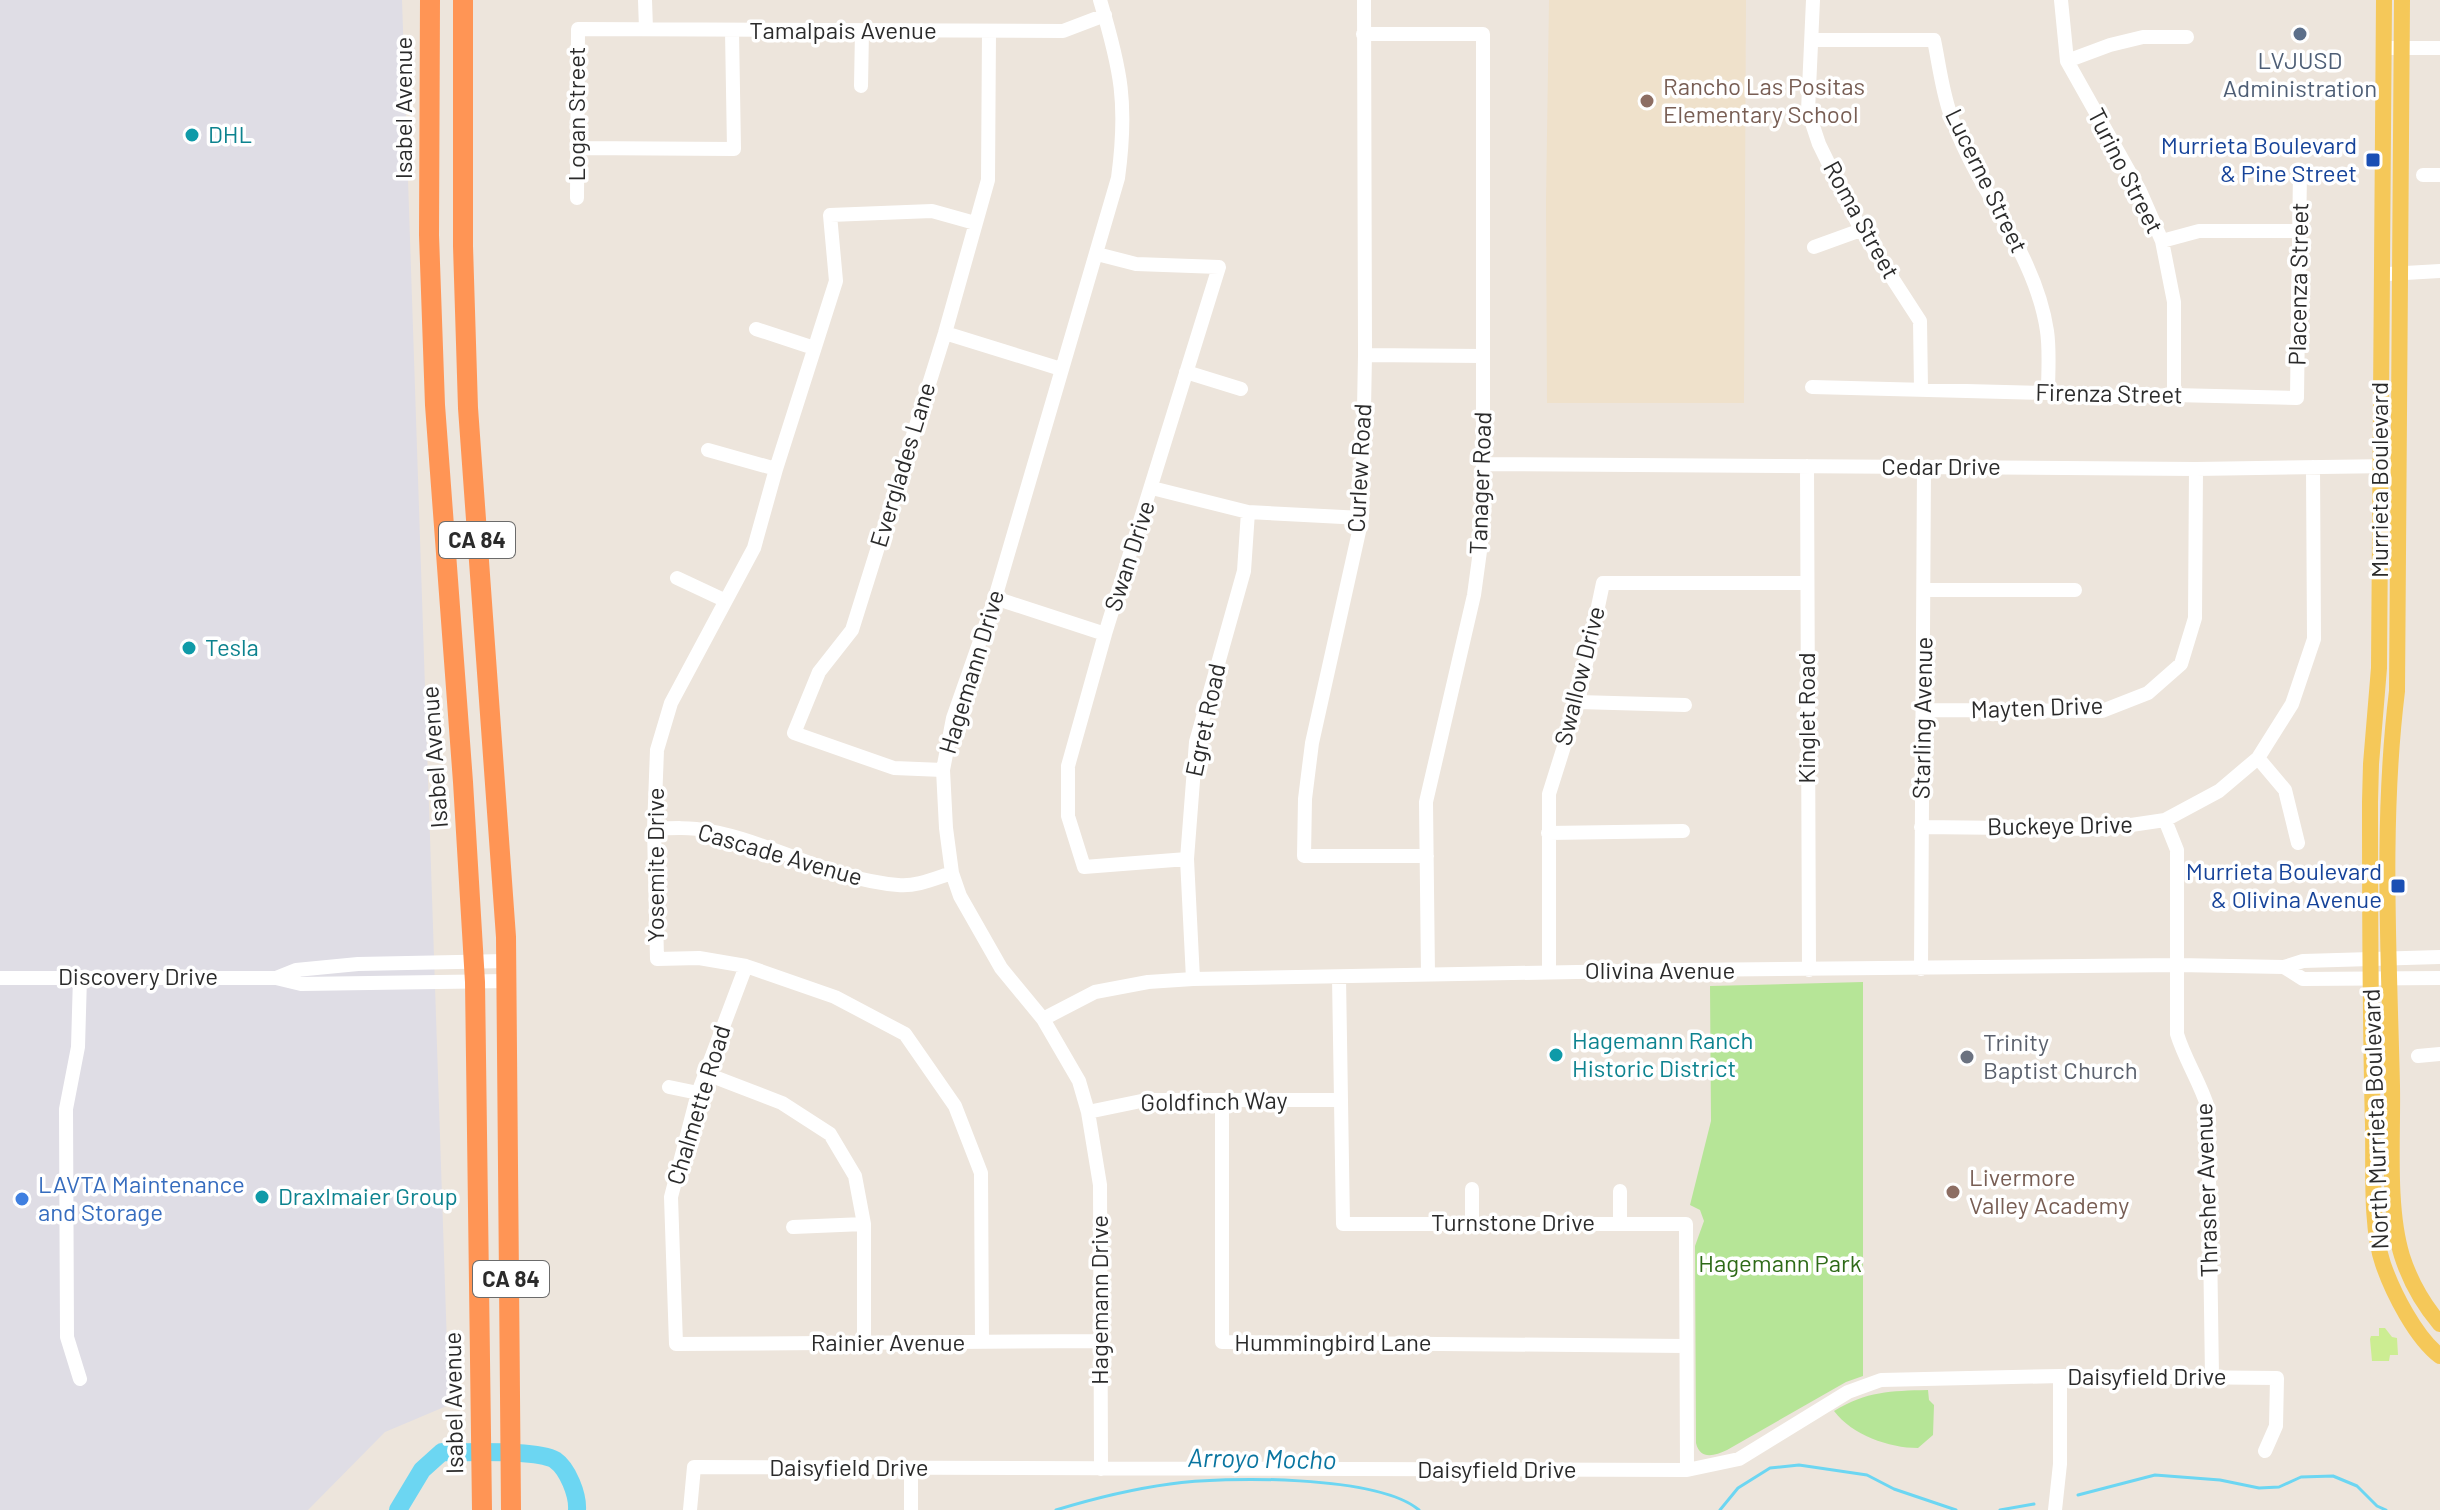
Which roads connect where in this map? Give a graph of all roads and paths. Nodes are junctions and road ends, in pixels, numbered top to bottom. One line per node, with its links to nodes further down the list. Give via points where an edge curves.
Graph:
1 (430, 0): 92 (highway, Isabel Avenue / CA 84, via 435,405)
2 (463, 0): 91 (highway, CA 84, via 468,408)
3 (645, 0): 12 (street)
4 (1100, 0): 10 (street, Hagemann Drive)
5 (1364, 0): 16 (street, Curlew Road)
6 (1813, 0): 18 (street, Roma Street)
7 (2061, 0): 21 (street, Turino Street)
8 (2384, 0): 19 (main road, Murrieta Boulevard)
9 (2402, 0): 19 (main road, Murrieta Boulevard)
10 (1105, 15): 15 (street, Tamalpais Avenue, via 1063,31); 33 (street, Hagemann Drive, via 1122,84 1124,132 1118,178)
11 (578, 29): 12 (street, Tamalpais Avenue); 23 (street, Logan Street)
12 (646, 29): 13 (street, Tamalpais Avenue)
13 (732, 31): 14 (street, Tamalpais Avenue); 23 (street, via 734,149)
14 (862, 31): 15 (street, Tamalpais Avenue); 22 (street)
15 (989, 31): 28 (street, Everglades Lane, via 988,180)
16 (1363, 34): 40 (street, Curlew Road); 41 (street, Tanager Road, via 1483,34)
17 (2187, 37): 21 (street, via 2143,37)
18 (1812, 40): 29 (street, Roma Street, via 1808,111); 47 (street, Lucerne Street, via 1934,40 1950,112 2035,285 2048,332)
19 (2393, 48): 20 (street); 35 (main road, Murrieta Boulevard); 36 (main road, Murrieta Boulevard)
20 (2440, 48)
21 (2067, 61): 31 (street, Turino Street)
22 (861, 86)
23 (577, 148): 27 (street, Logan Street)
24 (2300, 170): 30 (street, Placenza Street)
25 (2423, 175): 26 (street)
26 (2440, 175)
27 (577, 198)
28 (975, 223): 38 (street, Everglades Lane); 39 (street, Yosemite Drive, via 932,211 830,215 836,281)
29 (1861, 230): 32 (street); 46 (street, Roma Street, via 1920,321)
30 (2301, 231): 31 (street, via 2199,231); 49 (street, Placenza Street)
31 (2162, 241): 48 (street, Turino Street, via 2174,302)
32 (1814, 247)
33 (1097, 254): 42 (street, Hagemann Drive); 43 (street, Swan Drive, via 1136,264 1219,267)
34 (2440, 271): 35 (street)
35 (2400, 273): 36 (street); 54 (main road, Murrieta Boulevard)
36 (2382, 274): 53 (main road, Murrieta Boulevard)
37 (756, 329): 39 (street)
38 (945, 333): 42 (street); 73 (street, Everglades Lane, via 852,630 819,672 794,733 894,768)
39 (814, 348): 57 (street, Yosemite Drive)
40 (1365, 355): 41 (street); 61 (street, Curlew Road)
41 (1482, 356): 51 (street, Tanager Road)
42 (1061, 369): 66 (street, Hagemann Drive)
43 (1186, 372): 45 (street); 59 (street, Swan Drive)
44 (1812, 387): 46 (street, Firenza Street)
45 (1241, 389)
46 (1921, 389): 47 (street, Firenza Street)
47 (2048, 393): 48 (street, Firenza Street)
48 (2174, 395): 49 (street, Firenza Street)
49 (2297, 398)
50 (708, 450): 57 (street)
51 (1483, 464): 52 (street, Cedar Drive); 80 (street, Tanager Road, via 1483,529 1474,595 1426,802)
52 (1807, 466): 55 (street, Cedar Drive); 63 (street, Kinglet Road)
53 (2379, 466): 54 (street, Cedar Drive); 56 (street, Cedar Drive); 84 (main road, Murrieta Boulevard)
54 (2399, 466): 85 (main road, Murrieta Boulevard)
55 (1924, 467): 58 (street, Cedar Drive); 64 (street, Starling Avenue)
56 (2313, 467): 58 (street, Cedar Drive); 72 (street, Buckeye Drive, via 2314,639 2292,704)
57 (776, 469): 67 (street, Yosemite Drive, via 754,548)
58 (2196, 469): 71 (street, Mayten Drive, via 2195,618 2181,664 2148,693 2102,711)
59 (1152, 488): 60 (street); 68 (street, Swan Drive)
60 (1248, 512): 61 (street); 81 (street, Egret Road, via 1244,571 1196,742)
61 (1362, 518): 80 (street, Curlew Road, via 1312,743 1304,856)
62 (677, 578): 67 (street)
63 (1807, 583): 69 (street, Swallow Drive, via 1603,583); 90 (street, Kinglet Road)
64 (1924, 590): 65 (street); 71 (street, Starling Avenue)
65 (2075, 590)
66 (995, 598): 68 (street); 73 (street, Hagemann Drive, via 953,718)
67 (724, 600): 76 (street, Yosemite Drive, via 671,703 657,750)
68 (1105, 634): 81 (street, Swan Drive, via 1068,766 1068,816 1084,867)
69 (1578, 702): 70 (street); 78 (street, Swallow Drive, via 1549,794)
70 (1685, 705)
71 (1924, 710): 75 (street, Starling Avenue)
72 (2258, 758): 74 (street, Buckeye Drive, via 2219,791); 79 (street, via 2285,790)
73 (943, 770): 82 (street, Hagemann Drive)
74 (2165, 820): 75 (street, Buckeye Drive, via 2104,829); 86 (street, Thrasher Avenue, via 2177,850)
75 (1921, 827): 89 (street, Starling Avenue)
76 (654, 829): 82 (street, Cascade Avenue, via 710,831 849,877 901,886); 87 (street, Yosemite Drive, via 657,959 699,958)
77 (1683, 831): 78 (street)
78 (1548, 833): 93 (street, Swallow Drive)
79 (2298, 843)
80 (1427, 856): 94 (street, Tanager Road)
81 (1187, 859): 99 (street, Egret Road)
82 (952, 873): 102 (street, Hagemann Drive, via 1001,968)
83 (2440, 957): 85 (street, Olivina Avenue)
84 (2371, 959): 85 (street, Olivina Avenue); 88 (street, Olivina Avenue, via 2303,961); 100 (main road, North Murrieta Boulevard)
85 (2388, 959): 101 (main road, North Murrieta Boulevard)
86 (2178, 965): 88 (street, Olivina Avenue); 89 (street, Olivina Avenue); 125 (street, Thrasher Avenue, via 2177,1034 2208,1108)
87 (746, 966): 105 (street, Chalmette Road); 119 (street, Yosemite Drive, via 835,997 905,1034 955,1106 981,1173)
88 (2284, 967): 100 (street, Olivina Avenue, via 2303,979)
89 (1921, 969): 90 (street, Olivina Avenue)
90 (1809, 970): 93 (street, Olivina Avenue)
91 (506, 971): 92 (street, Discovery Drive); 132 (highway, CA 84)
92 (474, 972): 95 (street, Discovery Drive, via 301,984 276,978); 131 (highway, Isabel Avenue)
93 (1549, 972): 94 (street, Olivina Avenue)
94 (1428, 975): 96 (street, Olivina Avenue)
95 (80, 977): 97 (street, Discovery Drive); 126 (street, via 78,1047 66,1109 67,1337)
96 (1339, 977): 99 (street, Olivina Avenue); 108 (street, Turnstone Drive)
97 (0, 978)
98 (2440, 978): 101 (street, Olivina Avenue)
99 (1193, 979): 102 (street, Olivina Avenue, via 1095,992)
100 (2371, 979): 101 (street, Olivina Avenue); 123 (main road, North Murrieta Boulevard, via 2375,1212 2382,1263 2403,1310)
101 (2389, 979): 117 (main road, North Murrieta Boulevard, via 2394,1213 2402,1255 2422,1302)
102 (1043, 1019): 110 (street, Hagemann Drive, via 1079,1081)
103 (2440, 1054): 104 (street)
104 (2418, 1056)
105 (704, 1073): 107 (street, Chalmette Road); 114 (street, via 782,1103 830,1134 855,1176)
106 (669, 1087): 107 (street)
107 (698, 1093): 121 (street, Chalmette Road, via 671,1197)
108 (1340, 1100): 109 (street, Goldfinch Way); 113 (street, Turnstone Drive, via 1343,1224)
109 (1222, 1101): 110 (street, Goldfinch Way, via 1146,1100); 122 (street, Hummingbird Lane, via 1222,1342)
110 (1088, 1112): 118 (street, Hagemann Drive, via 1100,1185)
111 (1472, 1189): 113 (street)
112 (1620, 1191): 115 (street)
113 (1472, 1222): 115 (street, Turnstone Drive)
114 (864, 1224): 116 (street); 120 (street)
115 (1620, 1224): 122 (street, Turnstone Drive, via 1686,1224)
116 (793, 1227)
117 (2440, 1324)
118 (1101, 1341): 119 (street, Rainier Avenue); 129 (street, Hagemann Drive)
119 (982, 1342): 120 (street, Rainier Avenue)
120 (864, 1343): 121 (street, Rainier Avenue)
121 (676, 1344)
122 (1685, 1346): 130 (street, Turnstone Drive)
123 (2440, 1356)
124 (2060, 1376): 125 (street, Daisyfield Drive); 130 (street, Daisyfield Drive, via 1881,1380 1848,1392 1739,1459); 135 (street)
125 (2212, 1376): 127 (street, Daisyfield Drive, via 2277,1378 2276,1426)
126 (80, 1379)
127 (2265, 1451)
128 (911, 1469): 129 (street, Daisyfield Drive); 133 (street, Daisyfield Drive, via 694,1467); 134 (street)
129 (1101, 1469): 130 (street, Daisyfield Drive)
130 (1687, 1470)
131 (482, 1506)
132 (511, 1506)
133 (690, 1510)
134 (911, 1510)
135 (2055, 1510)

